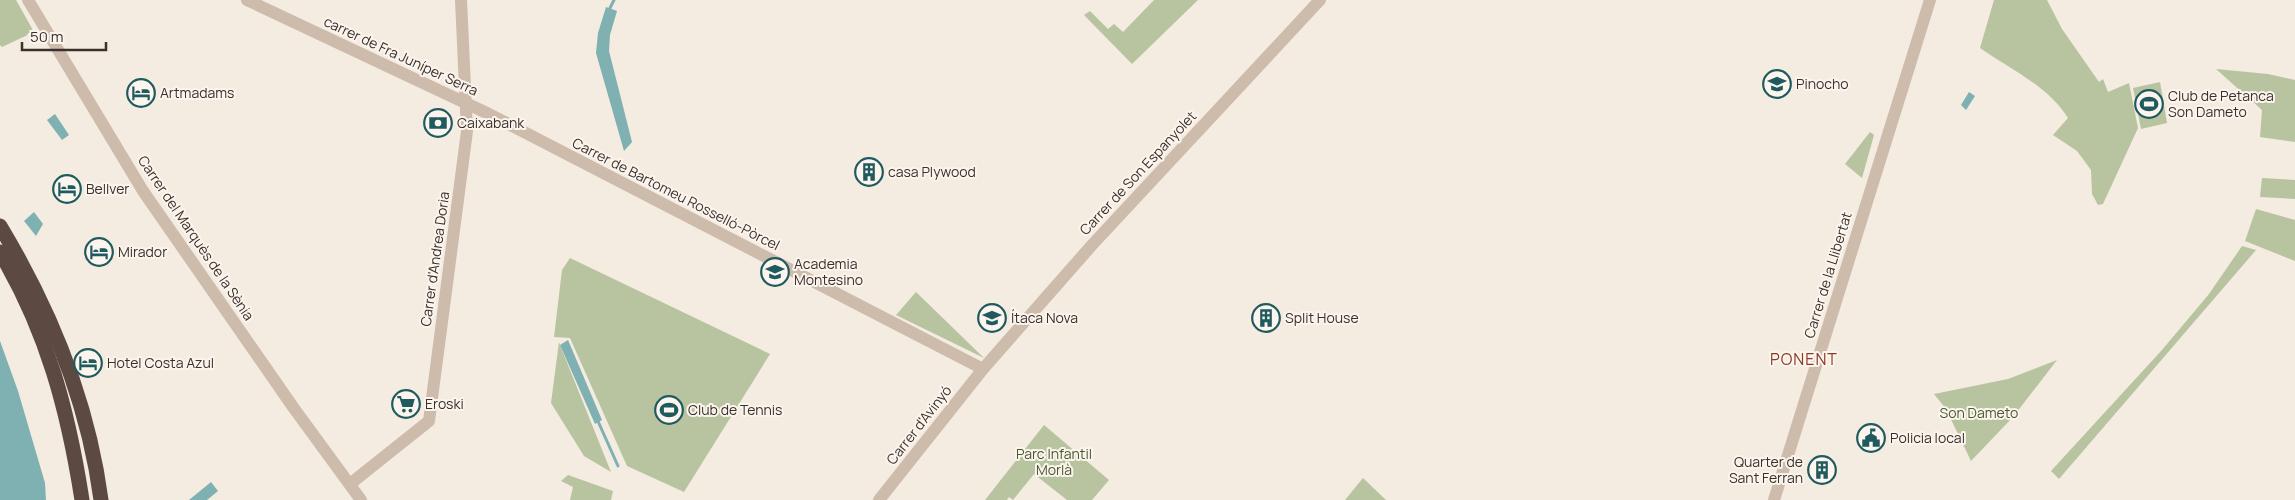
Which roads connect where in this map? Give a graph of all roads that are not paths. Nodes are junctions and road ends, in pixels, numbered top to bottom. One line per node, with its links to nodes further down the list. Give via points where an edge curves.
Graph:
1 (28, 0): 11 (street, Carrer del Marquès de la Sènia, via 143,191)
2 (247, 0): 6 (street, carrer de Fra Juníper Serra)
3 (461, 0): 6 (street, Carrer d'Andrea Doria)
4 (1320, 0): 10 (street, Carrer de Son Espanyolet, via 1092,245)
5 (1930, 0): 17 (street, Carrer de la Llibertat)
6 (467, 104): 7 (street, carrer de Fra Juníper Serra); 11 (street, Carrer d'Andrea Doria, via 467,131 429,421)
7 (489, 114): 10 (street, Carrer de Bartomeu Rosselló-Pòrcel)
8 (0, 226): 13 (highway, via 34,286 65,356 86,422)
9 (0, 252): 12 (highway, via 33,316 52,363 69,424)
10 (983, 369): 16 (street, Carrer d'Avinyó)
11 (350, 484): 14 (street); 15 (street, Carrer del Marquès de la Sènia)
12 (82, 500)
13 (101, 500)
14 (355, 500)
15 (361, 500)
16 (879, 500)
17 (1774, 500)

